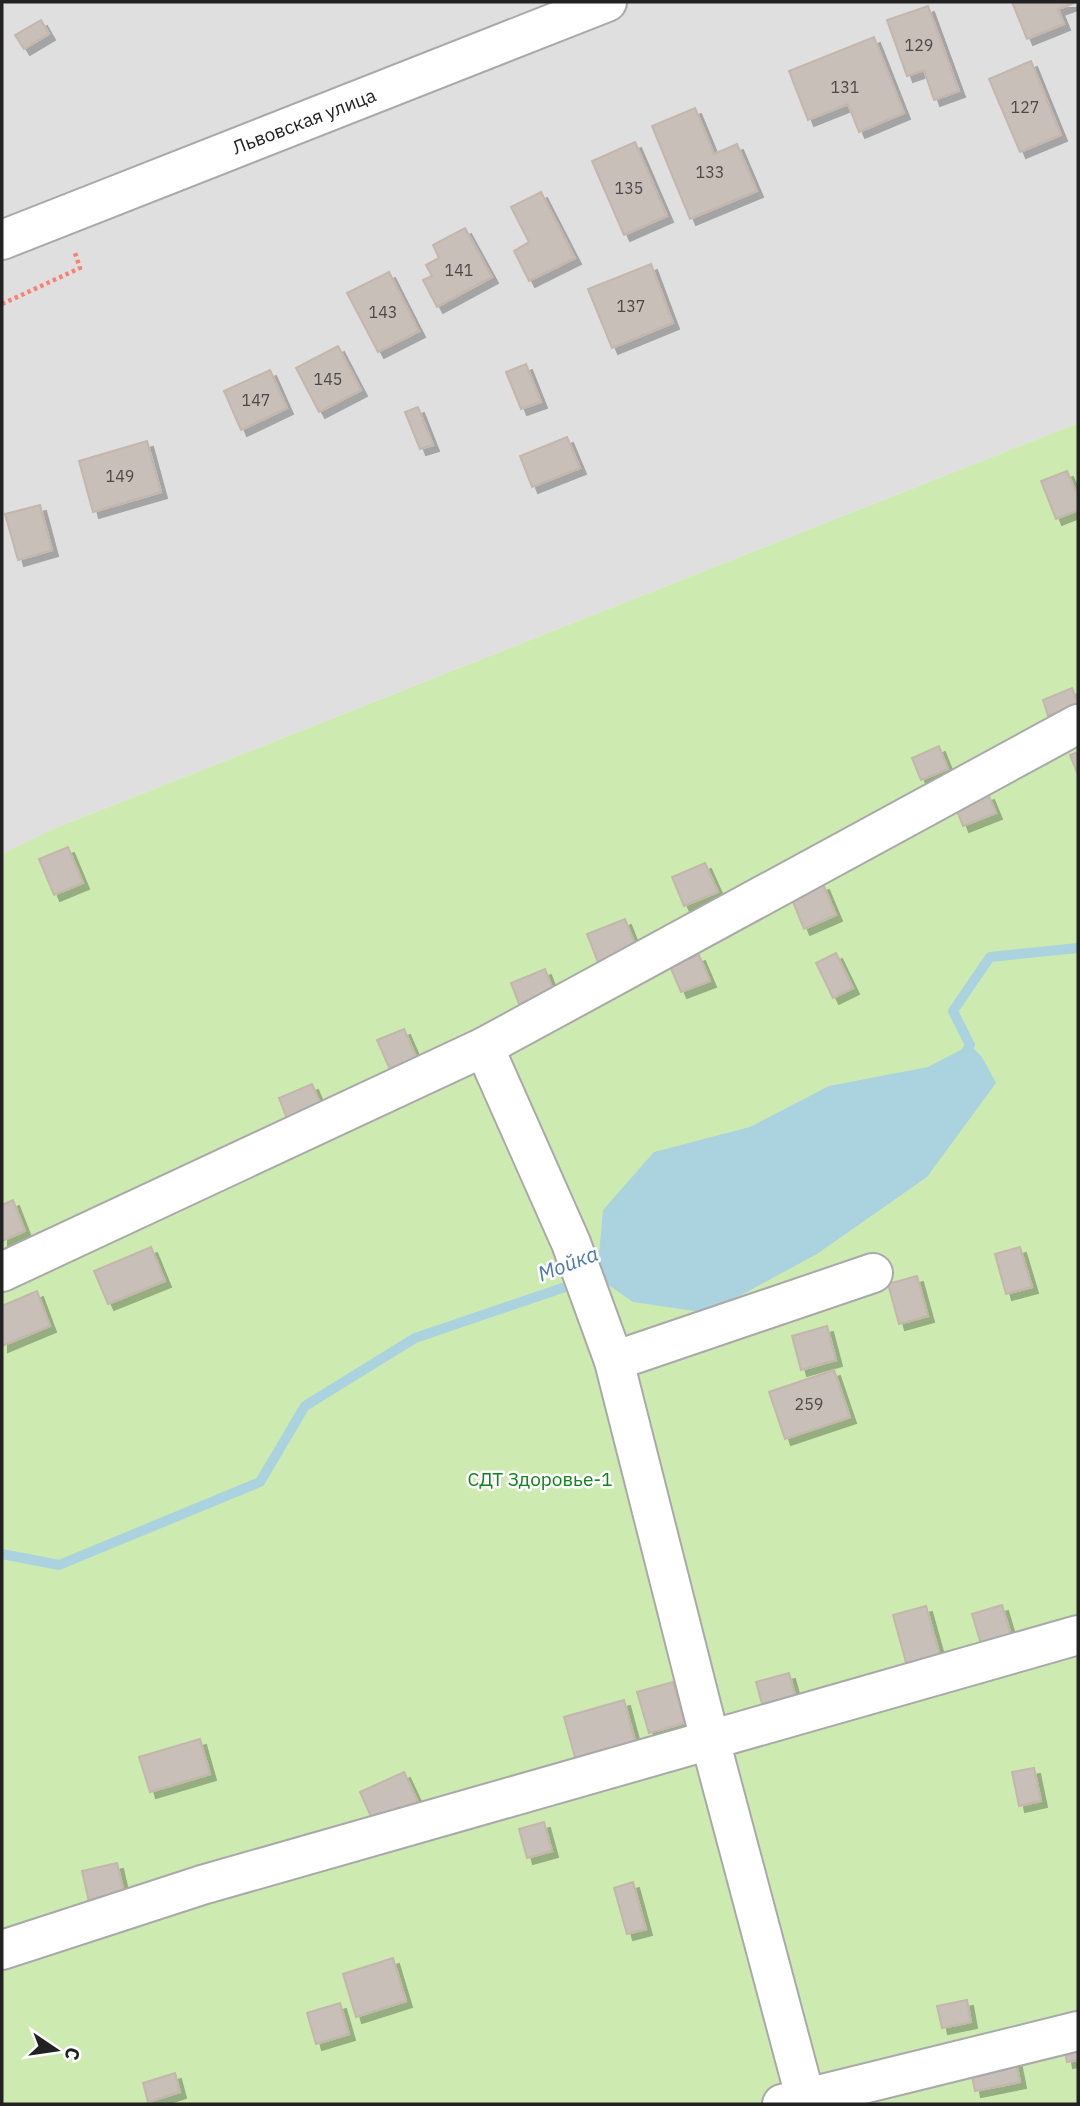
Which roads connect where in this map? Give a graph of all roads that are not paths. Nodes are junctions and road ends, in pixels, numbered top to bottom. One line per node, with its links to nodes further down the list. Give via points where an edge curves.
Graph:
1 (607, 2): 2 (street, Львовская улица)
2 (2, 240)
3 (1078, 724): 4 (street)
4 (484, 1047): 5 (street); 7 (street, via 571,1244)
5 (2, 1272)
6 (873, 1273): 7 (street)
7 (614, 1361): 9 (street)
8 (1078, 1635): 9 (street)
9 (710, 1740): 10 (street, via 202,1885); 12 (street)
10 (2, 1950)
11 (1078, 2031): 12 (street)
12 (798, 2101)

